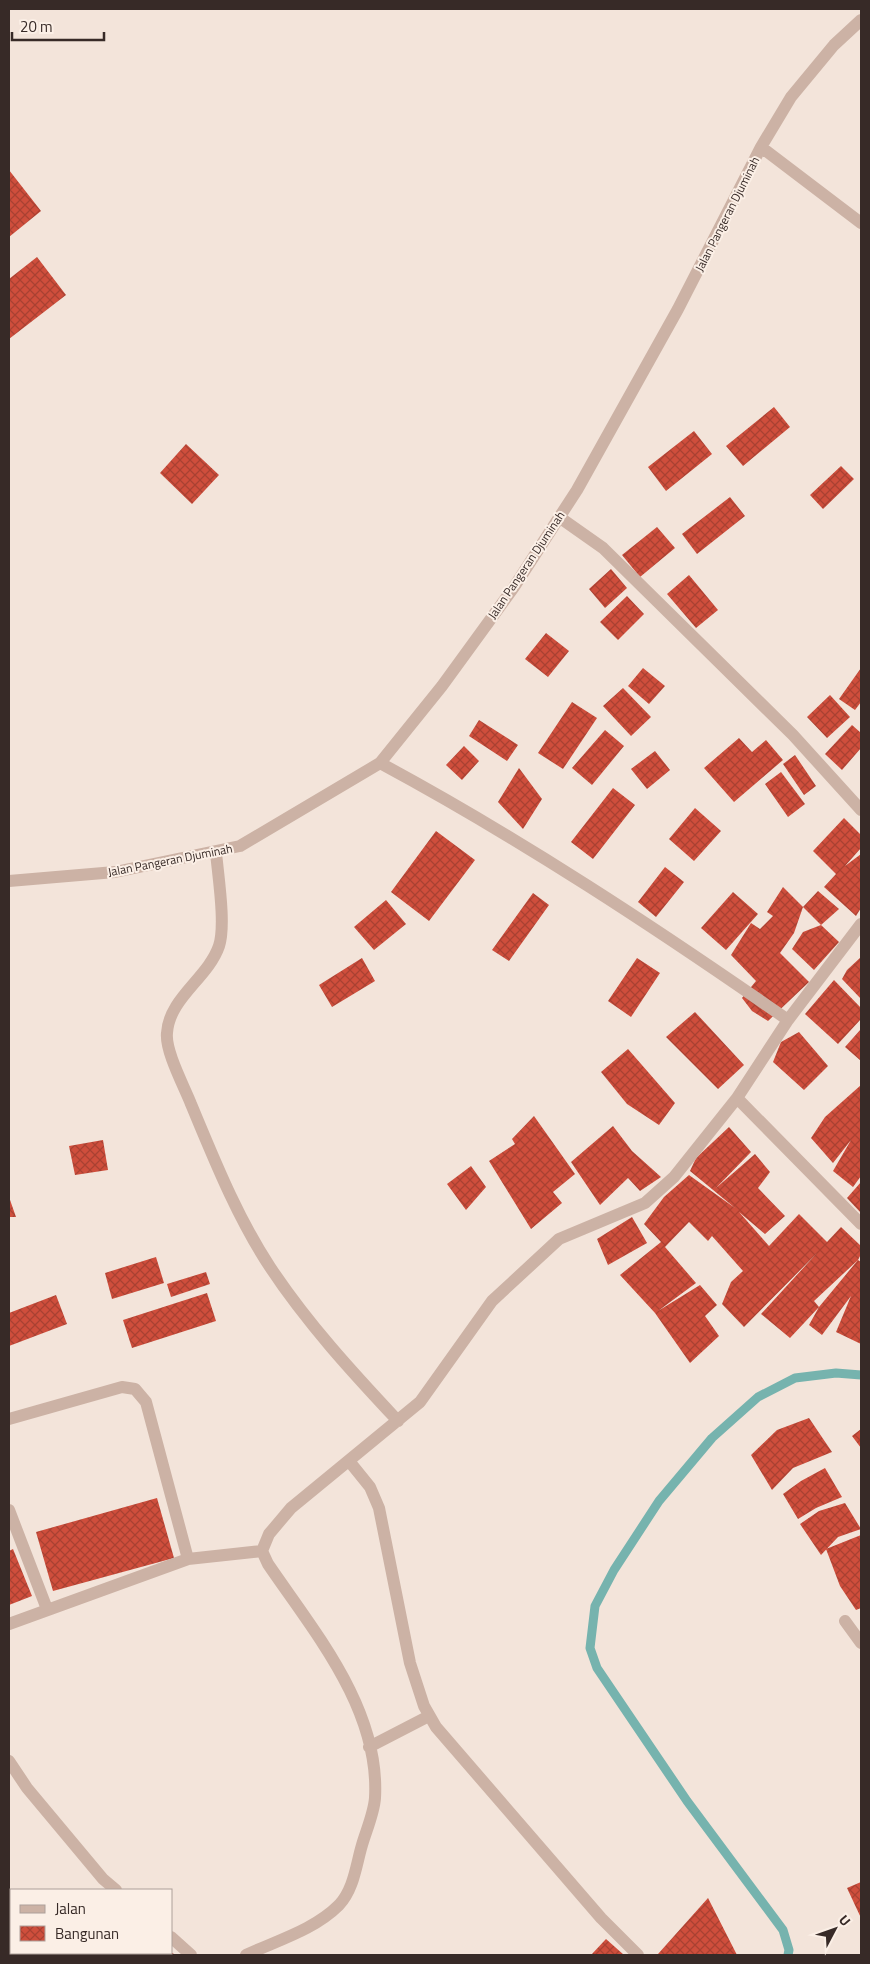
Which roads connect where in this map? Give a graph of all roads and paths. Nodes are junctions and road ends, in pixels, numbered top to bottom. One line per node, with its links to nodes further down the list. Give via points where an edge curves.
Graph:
1 (861, 20): 2 (street, Jalan Pangeran Djuminah, via 834,45 791,97)
2 (761, 148): 3 (street); 4 (street, Jalan Pangeran Djuminah, via 678,309)
3 (861, 223)
4 (559, 517): 5 (street, Jalan Pangeran Djuminah, via 514,587 442,686); 6 (street, via 609,554 793,735)
5 (380, 762): 7 (street, Jalan Pangeran Djuminah, via 240,846); 10 (street, via 443,796 661,931)
6 (861, 810)
7 (216, 852): 8 (street, Jalan Pangeran Djuminah, via 115,872); 14 (street, via 219,946 168,1022 166,1035 173,1058 209,1148 270,1267 346,1366)
8 (9, 881)
9 (861, 924): 10 (street)
10 (788, 1020): 11 (street)
11 (737, 1098): 12 (street); 14 (street, via 674,1177 645,1203 558,1239 492,1300 435,1383 420,1402)
12 (861, 1224)
13 (9, 1419): 18 (street, via 122,1387 135,1389 146,1402)
14 (398, 1421): 15 (street)
15 (349, 1461): 17 (street, via 291,1508 269,1534); 23 (street, via 370,1487 380,1508 410,1663)
16 (9, 1510): 19 (street)
17 (262, 1550): 18 (street); 24 (street, via 268,1564 330,1656 355,1703)
18 (188, 1558): 19 (street)
19 (47, 1610): 21 (street)
20 (845, 1621): 22 (street)
21 (9, 1624)
22 (861, 1643)
23 (428, 1716): 24 (street); 30 (street, via 601,1918)
24 (369, 1747): 29 (street, via 375,1799 350,1890 324,1918)
25 (9, 1761): 26 (street, via 27,1788)
26 (115, 1889)
27 (172, 1938): 28 (street)
28 (191, 1955)
29 (246, 1955)
30 (638, 1955)

